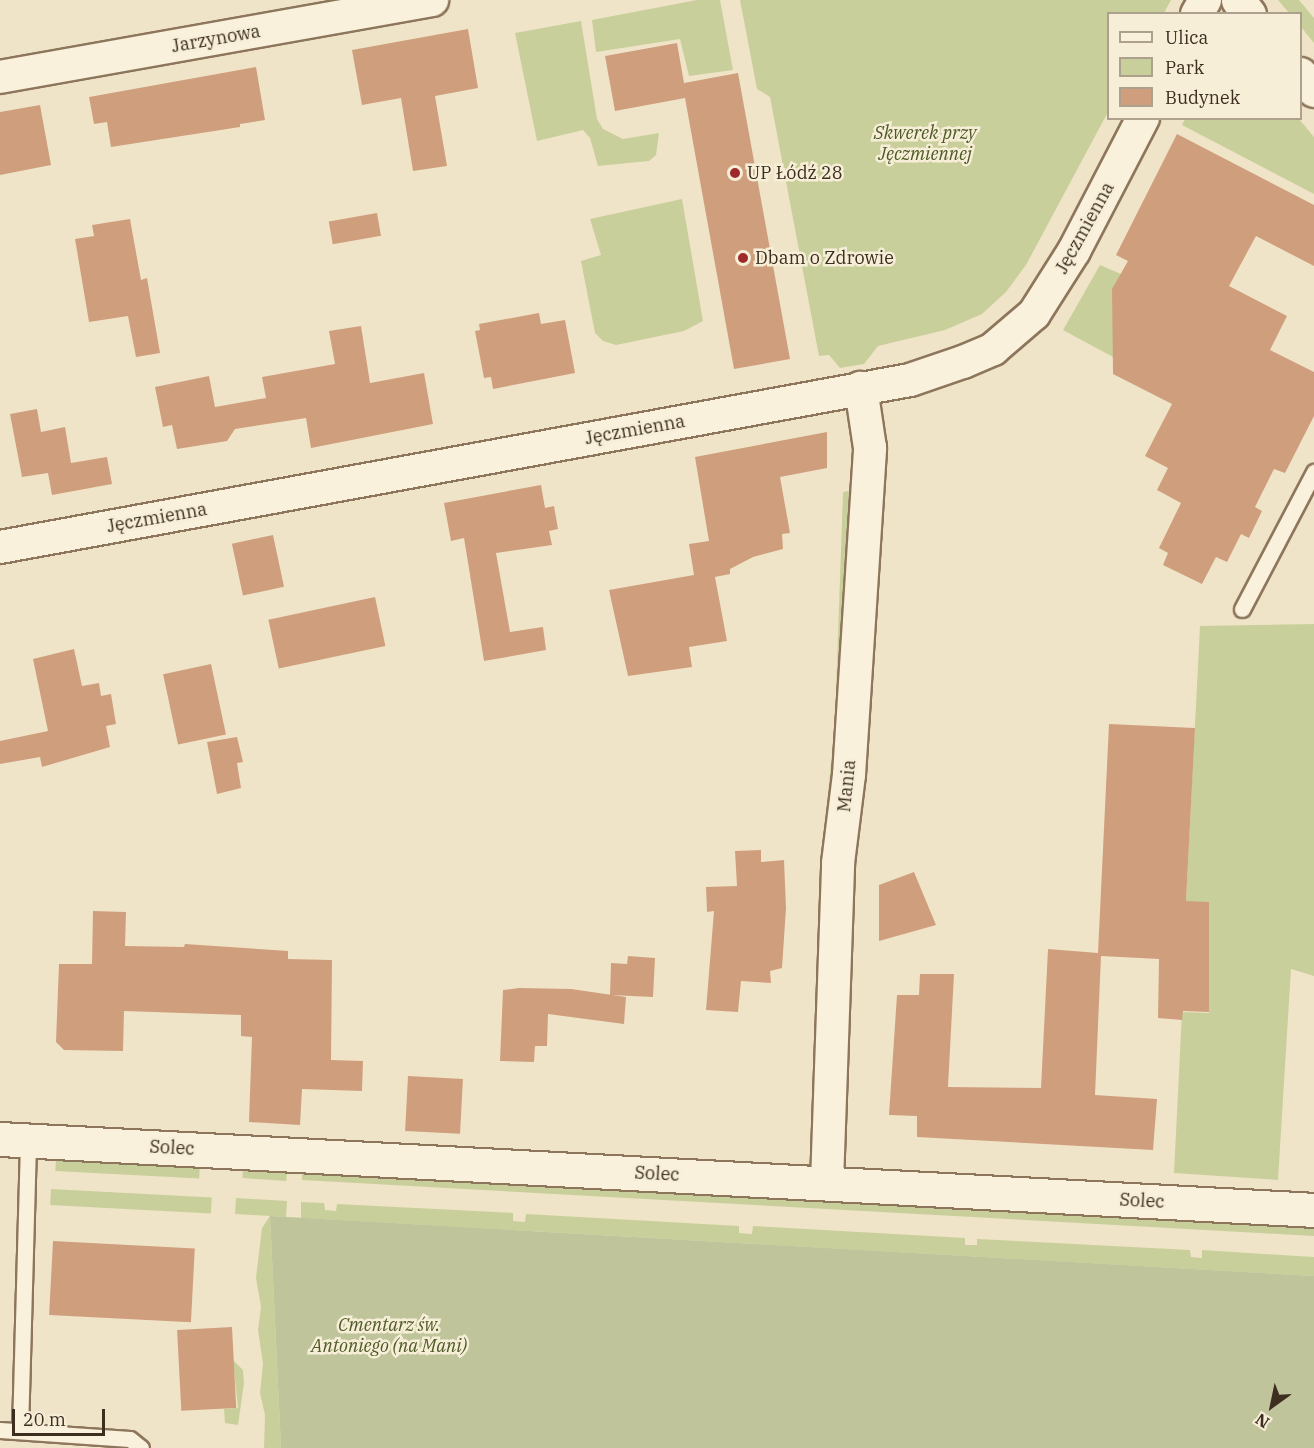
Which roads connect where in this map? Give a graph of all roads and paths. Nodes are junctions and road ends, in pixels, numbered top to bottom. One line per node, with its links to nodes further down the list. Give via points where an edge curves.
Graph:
1 (432, 0): 4 (street, Jarzynowa)
2 (1238, 0): 3 (main road)
3 (1247, 12)
4 (0, 76)
5 (1302, 76): 6 (main road)
6 (1314, 90)
7 (1142, 120): 8 (street, Jęczmienna, via 1074,251 1034,314 1018,331 963,362 910,380)
8 (861, 388): 10 (street, Jęczmienna); 13 (street, Mania, via 870,448 849,775 838,864)
9 (1314, 472): 11 (lane)
10 (0, 547)
11 (1242, 609)
12 (14, 1140): 13 (main road, Solec); 16 (lane)
13 (827, 1183): 14 (main road, Solec)
14 (1314, 1210)
15 (0, 1430): 16 (lane)
16 (20, 1430): 17 (lane, via 130,1438)
17 (141, 1448)

